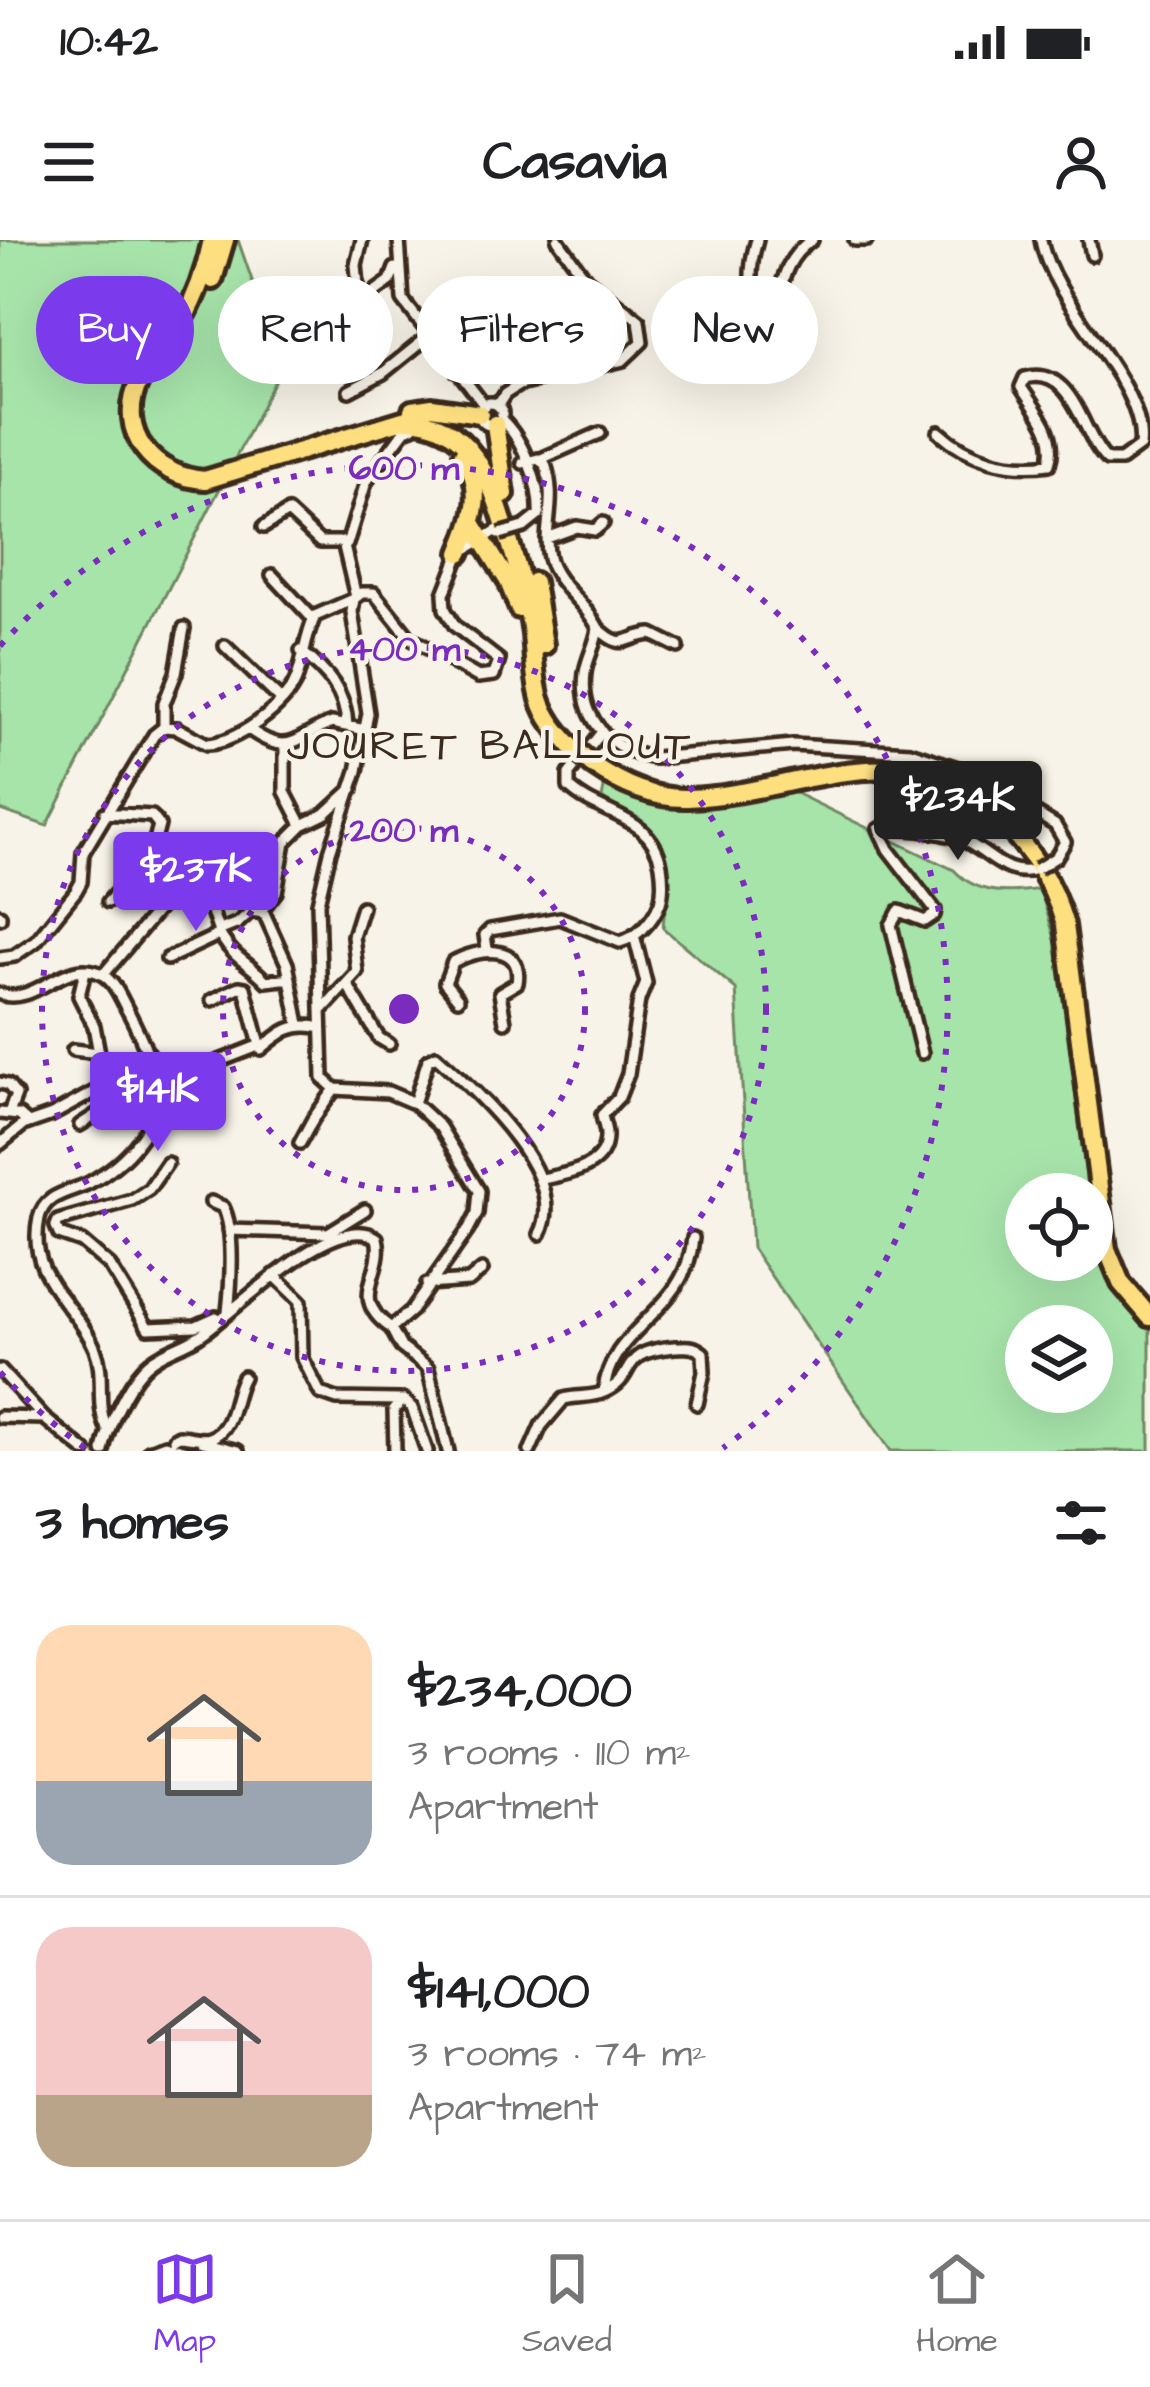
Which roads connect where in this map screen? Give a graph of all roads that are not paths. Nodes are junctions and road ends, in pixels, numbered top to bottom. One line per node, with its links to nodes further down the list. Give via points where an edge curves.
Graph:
1 (212, 240): 20 (highway, via 189,309 133,395 134,431 164,470 205,480 390,423 420,420)
2 (225, 240): 19 (highway, via 199,314 145,391 143,428 159,454 184,468 213,469 383,415)
3 (362, 240): 13 (street, via 359,295 390,281)
4 (399, 240): 13 (street)
5 (558, 240): 18 (street, via 586,279 638,320 642,342 623,360 519,385)
6 (757, 240): 7 (street, via 749,270 766,333 784,272)
7 (812, 240)
8 (855, 240): 9 (street)
9 (867, 240)
10 (1041, 240): 21 (street, via 1049,270 1129,400 1140,446 1107,460 1065,392 1030,375 1021,387 1045,422 1049,464 977,457)
11 (1089, 240): 12 (street)
12 (1092, 255)
13 (399, 257): 14 (street, via 404,300)
14 (417, 319)
15 (417, 346): 17 (street)
16 (463, 384): 18 (street)
17 (349, 391)
18 (490, 416): 19 (highway, via 432,407); 23 (street, via 511,429); 25 (highway)
19 (412, 418): 25 (highway, via 438,416 472,436); 30 (street, via 366,482)
20 (445, 429): 28 (highway, via 476,480); 37 (highway, via 467,445 491,484)
21 (939, 432)
22 (600, 433): 24 (street)
23 (524, 459): 24 (street); 28 (street, bridge, via 540,509 536,520)
24 (541, 459): 29 (street, via 552,492)
25 (505, 494): 47 (highway, via 538,600 552,701)
26 (603, 523): 29 (street)
27 (264, 527): 30 (street, via 288,512 320,542)
28 (489, 532): 31 (highway); 37 (highway)
29 (548, 538): 36 (street, via 554,570)
30 (346, 545): 33 (street)
31 (460, 553): 33 (street, via 447,580 446,609 455,626 493,652 500,665 494,675 478,677 410,638 377,594)
32 (272, 575): 34 (street)
33 (355, 598): 34 (street); 45 (street)
34 (313, 620): 40 (street)
35 (184, 628): 43 (street)
36 (598, 628): 39 (street, via 621,643 652,634); 46 (street, via 585,678)
37 (532, 638): 47 (highway, via 540,701)
38 (225, 646): 41 (street)
39 (678, 647)
40 (301, 651): 41 (street, via 295,682); 42 (street, via 335,684)
41 (280, 699): 44 (street)
42 (347, 726): 45 (street); 48 (street, via 327,724)
43 (164, 727): 44 (street, via 206,744); 51 (street)
44 (250, 730): 48 (street)
45 (365, 730): 50 (street)
46 (601, 734): 57 (street, via 568,781 636,824 659,854 661,901); 77 (street, bridge, via 655,758 793,746 910,752 958,768 1054,825 1065,842 1056,856 1037,869 1010,871 946,835 879,829 935,910 925,921 899,911 891,925)
47 (574, 743): 49 (highway, bridge)
48 (285, 745): 52 (street, via 285,792)
49 (595, 761): 100 (highway, via 688,787 836,761 898,761 966,782 1009,814 1041,849 1074,922 1115,1240); 102 (highway, via 631,787 686,798 826,772 910,772 968,794 1020,838 1065,925 1107,1250 1121,1283)
50 (352, 789): 52 (street); 68 (street, via 318,903)
51 (105, 813): 53 (street, via 152,816 159,825 152,852); 59 (street, via 83,854 76,892 36,941)
52 (302, 825): 55 (street, via 285,842 276,892)
53 (108, 902)
54 (362, 907): 64 (street, via 353,936 356,972)
55 (262, 911): 56 (street); 63 (street)
56 (219, 932): 60 (street); 62 (street, via 203,891 182,886); 63 (street, via 264,980)
57 (634, 935): 58 (street, via 611,941 582,925 543,919 490,931); 90 (street, via 646,982 628,1074 602,1114 606,1141 580,1171)
58 (487, 949): 66 (street, via 448,968 445,983); 69 (street, via 506,953 518,971 517,983 500,996)
59 (0, 958)
60 (167, 959)
61 (85, 970): 62 (street); 65 (street, via 17,998); 75 (street, via 79,996)
62 (103, 975): 76 (street)
63 (290, 978): 70 (street)
64 (347, 985): 68 (street); 72 (street)
65 (0, 994)
66 (458, 999)
67 (212, 1000): 73 (street, via 245,988)
68 (322, 1010): 71 (street)
69 (505, 1022)
70 (299, 1024): 71 (street); 73 (street)
71 (321, 1028): 81 (street, via 321,1068)
72 (389, 1044)
73 (258, 1046): 82 (street, via 207,1066 211,1089)
74 (73, 1050): 75 (street)
75 (99, 1053): 78 (street)
76 (149, 1053): 78 (street); 111 (street, via 155,1101 142,1137 95,1179 49,1201 38,1226 44,1270 96,1351)
77 (922, 1054)
78 (109, 1072): 80 (street)
79 (0, 1083): 84 (street, via 16,1095)
80 (107, 1087): 85 (street); 86 (street, via 111,1101)
81 (335, 1088): 83 (street); 87 (street)
82 (197, 1095)
83 (414, 1102): 90 (street, via 436,1056); 99 (street, via 440,1127 479,1191 468,1230)
84 (4, 1113): 85 (street)
85 (26, 1124): 88 (street)
86 (80, 1125)
87 (300, 1143)
88 (0, 1144)
89 (167, 1163): 101 (street, via 149,1189 65,1218 59,1234 110,1266 148,1328 196,1326)
90 (542, 1179): 95 (street, via 547,1208)
91 (211, 1202): 93 (street, via 226,1212)
92 (365, 1210): 94 (street)
93 (229, 1230): 94 (street); 101 (street)
94 (338, 1234): 98 (street); 103 (street, via 377,1238 368,1292)
95 (540, 1234)
96 (693, 1238): 106 (street, via 686,1274 611,1357)
97 (482, 1270): 99 (street, via 469,1281)
98 (274, 1275): 101 (street); 107 (street, via 301,1301 302,1358 320,1393)
99 (427, 1284): 103 (street)
100 (1150, 1303)
101 (226, 1313): 111 (street, via 148,1363)
102 (1150, 1317)
103 (392, 1328): 120 (street, via 401,1347 428,1368)
104 (0, 1370): 110 (street)
105 (243, 1377): 112 (street, via 231,1416 214,1436)
106 (604, 1392): 108 (street, via 640,1353 693,1346 705,1363); 121 (street, via 564,1399)
107 (400, 1400): 118 (street); 119 (street, via 412,1408)
108 (697, 1404)
109 (0, 1417): 110 (street)
110 (44, 1418): 114 (street)
111 (107, 1430): 115 (street)
112 (174, 1439): 113 (street); 117 (street)
113 (154, 1449): 116 (street)
114 (85, 1451)
115 (103, 1451)
116 (186, 1451)
117 (238, 1451)
118 (395, 1451)
119 (427, 1451)
120 (448, 1451)
121 (530, 1451)

